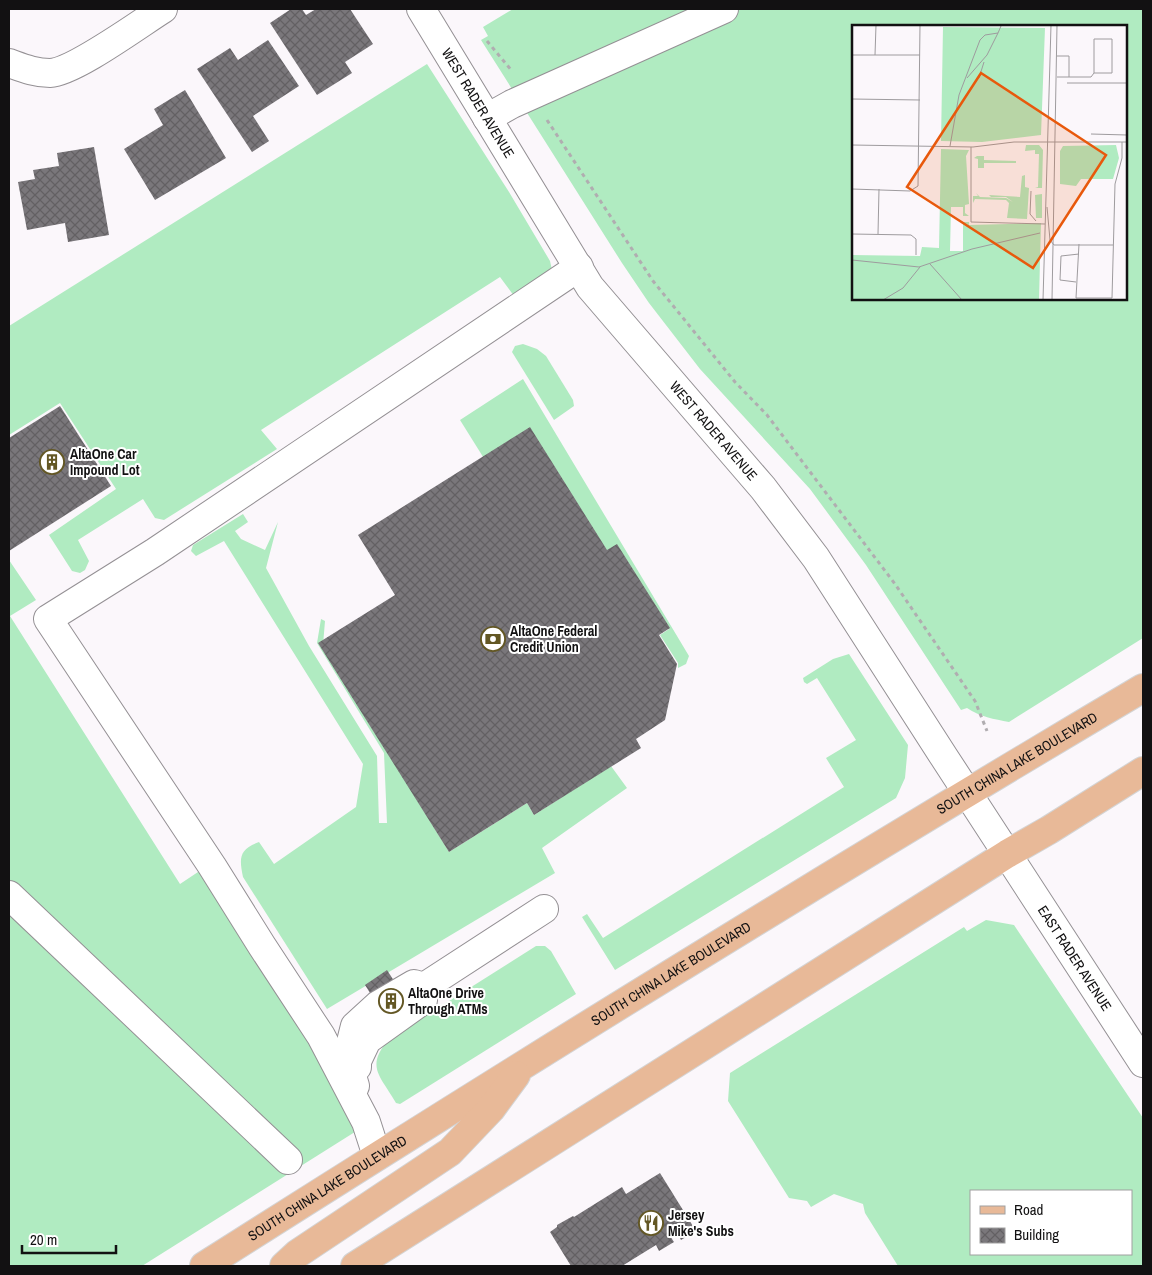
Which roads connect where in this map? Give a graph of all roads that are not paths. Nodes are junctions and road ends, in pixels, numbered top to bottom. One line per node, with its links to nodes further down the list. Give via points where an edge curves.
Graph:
1 (163, 9): 4 (street, via 74,65 52,73 33,72)
2 (421, 9): 5 (street, WEST RADER AVENUE)
3 (724, 9): 5 (street)
4 (13, 65)
5 (487, 118): 6 (street, WEST RADER AVENUE)
6 (579, 267): 9 (street, WEST RADER AVENUE, via 590,287 762,488 816,558); 15 (street, via 155,552 48,619 207,857 321,1036)
7 (1143, 688): 9 (main road, SOUTH CHINA LAKE BOULEVARD)
8 (1143, 771): 10 (main road)
9 (968, 794): 10 (street, WEST RADER AVENUE); 14 (main road, SOUTH CHINA LAKE BOULEVARD)
10 (1007, 854): 13 (street, EAST RADER AVENUE); 19 (main road)
11 (9, 895): 16 (street)
12 (544, 909): 15 (street, via 424,987 414,984 378,1005 355,1026 350,1046 350,1069 356,1088 377,1121)
13 (1143, 1063)
14 (524, 1064): 15 (main road, SOUTH CHINA LAKE BOULEVARD); 18 (main road, via 491,1109 450,1152 297,1254)
15 (384, 1152): 17 (main road, SOUTH CHINA LAKE BOULEVARD)
16 (288, 1160)
17 (204, 1266)
18 (284, 1266)
19 (356, 1266)

